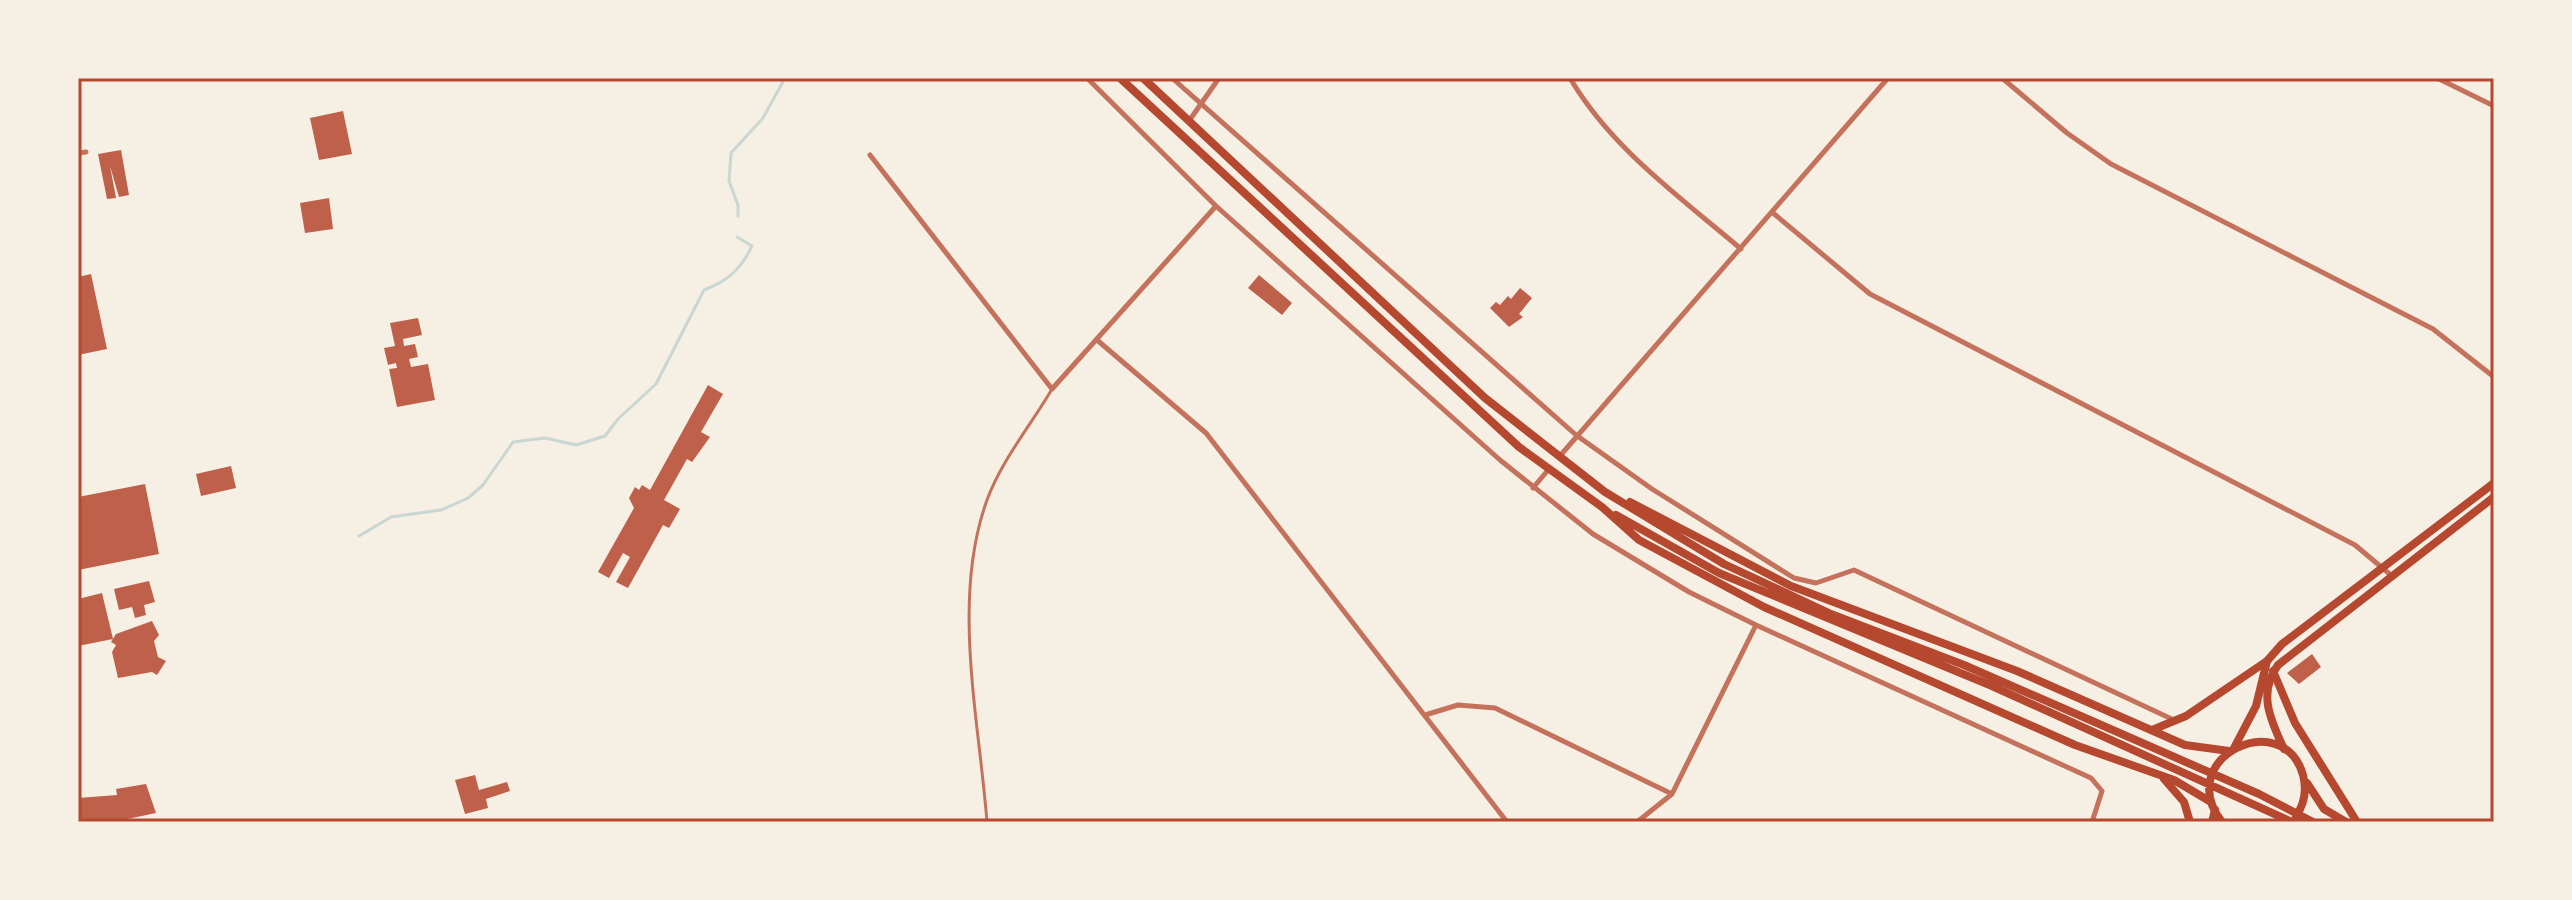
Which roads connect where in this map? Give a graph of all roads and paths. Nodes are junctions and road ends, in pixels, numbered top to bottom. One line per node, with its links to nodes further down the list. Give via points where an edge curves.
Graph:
1 (1087, 78): 16 (street)
2 (1120, 78): 24 (main road)
3 (1143, 78): 12 (main road)
4 (1172, 78): 10 (street)
5 (1219, 78): 10 (street)
6 (1570, 78): 18 (street, via 1616,140)
7 (1888, 78): 17 (street)
8 (2002, 78): 20 (street, via 2111,164 2433,329)
9 (2437, 78): 11 (street)
10 (1202, 105): 12 (street); 22 (street)
11 (2494, 106)
12 (1189, 121): 23 (main road, via 1485,398)
13 (86, 152): 14 (street)
14 (78, 153)
15 (870, 155): 21 (street)
16 (1216, 206): 19 (street); 26 (street)
17 (1773, 213): 18 (street); 30 (street, via 1870,294 2355,545)
18 (1741, 249): 22 (street)
19 (1097, 340): 21 (street); 35 (street, via 1206,433)
20 (2494, 377)
21 (1052, 389): 45 (lane, via 988,497 976,536 967,597)
22 (1576, 435): 23 (street); 36 (street, via 1794,578 1816,583 1844,571 1864,573)
23 (1558, 458): 27 (main road)
24 (1548, 470): 26 (street); 29 (main road)
25 (2494, 483): 30 (main road)
26 (1533, 488): 32 (street, via 1645,567)
27 (1610, 493): 37 (main road, via 1656,512 1791,586 2017,671); 40 (main road, via 1724,564)
28 (2494, 497): 31 (main road)
29 (1602, 507): 40 (main road, via 1719,573); 41 (main road, via 1639,540 1750,601 2075,745)
30 (2385, 567): 31 (street); 33 (main road)
31 (2392, 576): 34 (main road)
32 (1756, 625): 43 (street); 48 (street, via 2091,778 2102,791)
33 (2268, 659): 36 (main road); 39 (main road, via 2256,706)
34 (2273, 671): 38 (main road, via 2267,709); 55 (main road, via 2295,723)
35 (1425, 715): 43 (street, via 1458,705 1495,708); 46 (street)
36 (2176, 721): 37 (main road)
37 (2152, 731): 39 (main road, via 2200,749)
38 (2284, 749): 39 (main road, via 2265,742); 42 (main road)
39 (2231, 750): 44 (main road, via 2211,779)
40 (2192, 769): 52 (main road); 53 (main road)
41 (2153, 773): 44 (main road, via 2185,785); 49 (main road, via 2176,790)
42 (2304, 779): 52 (main road, via 2304,800); 54 (main road, via 2324,809)
43 (1672, 794): 47 (street)
44 (2213, 806): 50 (main road); 51 (main road)
45 (987, 822)
46 (1507, 822)
47 (1637, 822)
48 (2092, 822)
49 (2190, 822)
50 (2212, 822)
51 (2222, 822)
52 (2292, 822)
53 (2313, 822)
54 (2346, 822)
55 (2357, 822)

